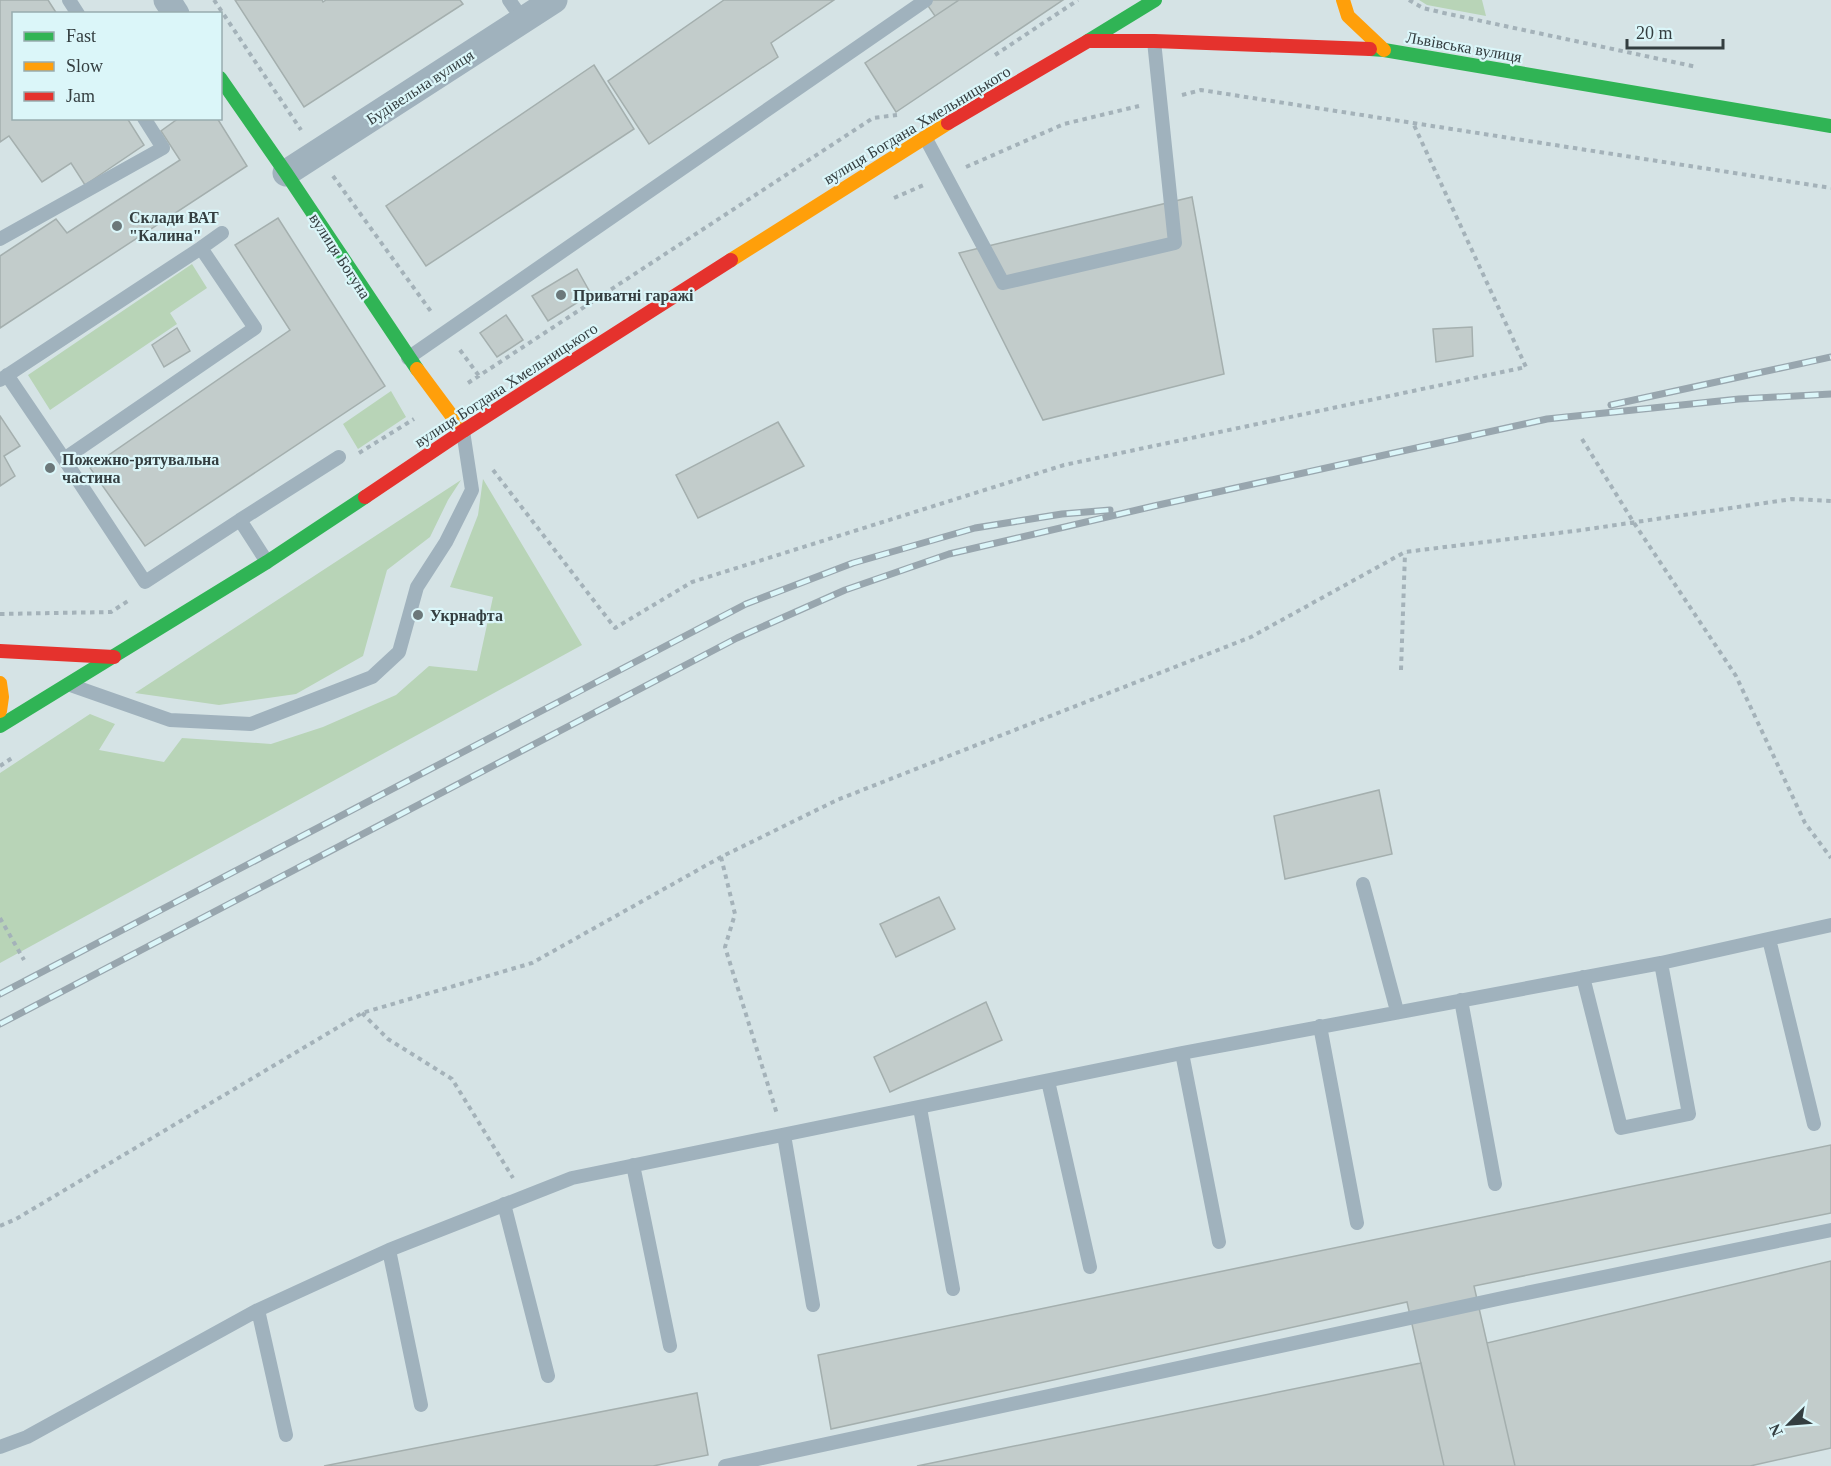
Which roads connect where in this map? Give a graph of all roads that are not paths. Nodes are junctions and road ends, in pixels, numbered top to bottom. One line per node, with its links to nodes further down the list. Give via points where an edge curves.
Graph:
1 (554, 0): 5 (street, Будівельна вулиця)
2 (926, 0): 17 (lane)
3 (1155, 0): 6 (street, вулиця Богдана Хмельницького)
4 (1343, 0): 8 (street, via 1348,16)
5 (516, 10): 13 (street, Будівельна вулиця)
6 (1088, 41): 7 (street, Львівська вулиця); 12 (street, вулиця Богдана Хмельницького)
7 (1155, 41): 8 (street, Львівська вулиця); 12 (lane, via 1175,243 1003,283)
8 (1384, 50): 11 (street, Львівська вулиця)
9 (222, 81): 13 (street, вулиця Богуна)
10 (145, 120): 15 (lane, via 163,148)
11 (1831, 126)
12 (925, 137): 19 (street, вулиця Богдана Хмельницького)
13 (286, 173): 17 (street, вулиця Богуна)
14 (222, 233): 16 (lane)
15 (0, 239)
16 (201, 248): 18 (lane); 21 (lane, via 255,327)
17 (408, 358): 19 (street, вулиця Богуна)
18 (3, 378): 21 (lane)
19 (463, 431): 23 (street, вулиця Богдана Хмельницького); 27 (lane, via 472,490 446,542 417,587 399,652 372,677 251,724 170,720)
20 (344, 458): 22 (lane)
21 (64, 459): 22 (lane, via 145,582)
22 (240, 520): 23 (lane)
23 (267, 562): 25 (street, вулиця Богдана Хмельницького)
24 (0, 651): 25 (street)
25 (114, 657): 27 (street, вулиця Богдана Хмельницького)
26 (0, 683): 28 (street)
27 (70, 684): 29 (street, вулиця Богдана Хмельницького)
28 (0, 711)
29 (0, 726)
30 (1363, 884): 36 (lane)
31 (1831, 925): 32 (lane)
32 (1769, 939): 33 (lane); 41 (lane)
33 (1661, 963): 34 (lane); 34 (lane, via 1689,1114 1621,1128)
34 (1583, 977): 35 (lane)
35 (1461, 1000): 36 (lane); 44 (lane)
36 (1397, 1011): 37 (lane)
37 (1320, 1026): 38 (lane); 46 (lane)
38 (1182, 1053): 39 (lane); 48 (lane)
39 (1048, 1081): 40 (lane); 50 (lane)
40 (920, 1108): 42 (lane); 51 (lane)
41 (1814, 1124)
42 (784, 1135): 43 (lane); 52 (lane)
43 (633, 1165): 45 (lane, via 572,1178); 54 (lane)
44 (1495, 1184)
45 (504, 1204): 49 (lane); 55 (lane)
46 (1357, 1223)
47 (1831, 1230): 59 (lane)
48 (1219, 1242)
49 (389, 1250): 53 (lane); 56 (lane)
50 (1090, 1267)
51 (953, 1289)
52 (813, 1305)
53 (258, 1310): 57 (lane); 58 (lane, via 27,1437)
54 (670, 1346)
55 (548, 1376)
56 (421, 1405)
57 (286, 1435)
58 (0, 1447)
59 (725, 1466)

